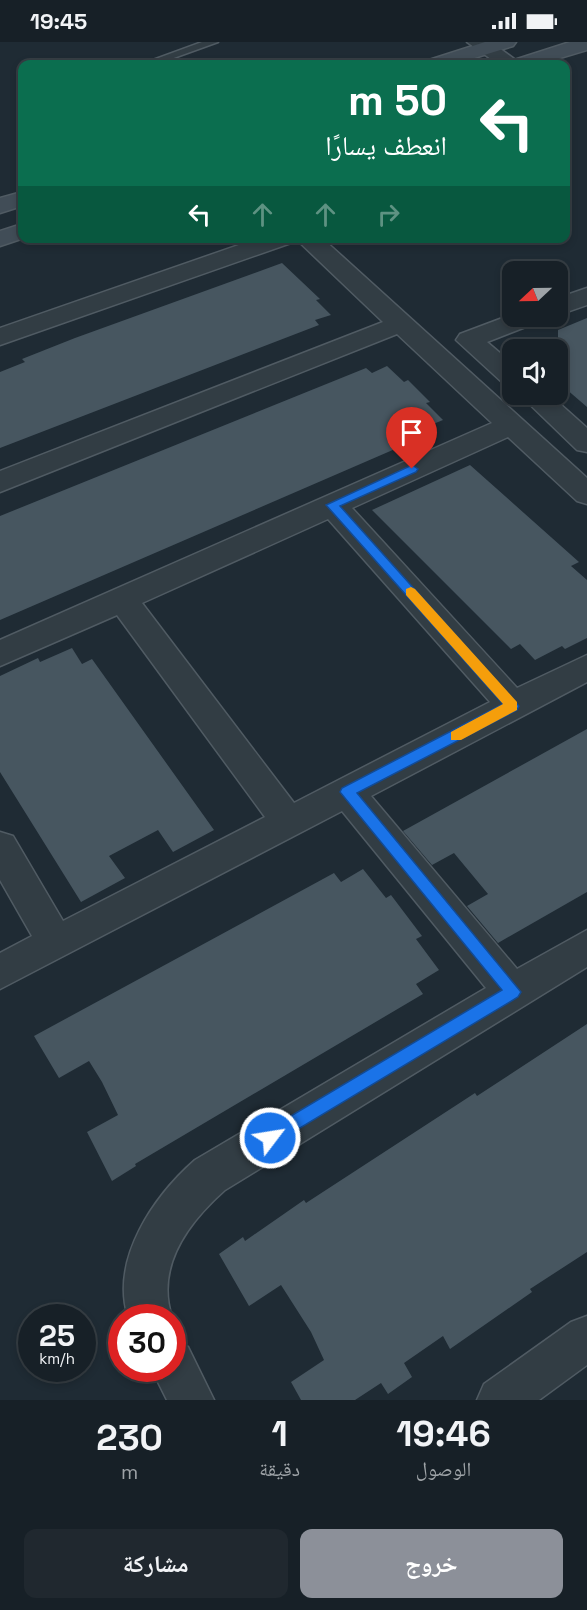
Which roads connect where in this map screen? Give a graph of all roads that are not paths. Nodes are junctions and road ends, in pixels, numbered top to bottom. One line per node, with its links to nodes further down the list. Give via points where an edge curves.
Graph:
1 (213, 42): 4 (lane)
2 (587, 43): 7 (main road)
3 (490, 44): 5 (main road); 6 (street)
4 (160, 60)
5 (447, 60)
6 (507, 60)
7 (534, 60)
8 (18, 200): 9 (main road)
9 (0, 206)
10 (18, 232): 11 (main road)
11 (0, 239)
12 (269, 243): 18 (street)
13 (312, 243): 16 (street)
14 (587, 296): 15 (street)
15 (568, 303)
16 (400, 324): 21 (street); 23 (street)
17 (503, 327): 19 (street, via 469,340)
18 (0, 337)
19 (502, 368)
20 (545, 405): 22 (street)
21 (511, 425): 24 (street); 25 (street)
22 (587, 442)
23 (0, 482)
24 (587, 494)
25 (332, 505): 26 (street); 29 (street)
26 (122, 599): 27 (street); 31 (street)
27 (0, 654)
28 (587, 667): 29 (street)
29 (513, 706): 30 (street)
30 (347, 792): 31 (street); 36 (street)
31 (288, 822): 33 (street)
32 (0, 847): 33 (street)
33 (56, 943): 35 (street)
34 (587, 947): 36 (street)
35 (0, 972)
36 (513, 992): 37 (street, via 210,1175 179,1205 151,1254)
37 (144, 1304)
38 (587, 1338): 41 (street)
39 (182, 1382): 40 (street)
40 (191, 1400)
41 (500, 1400)

